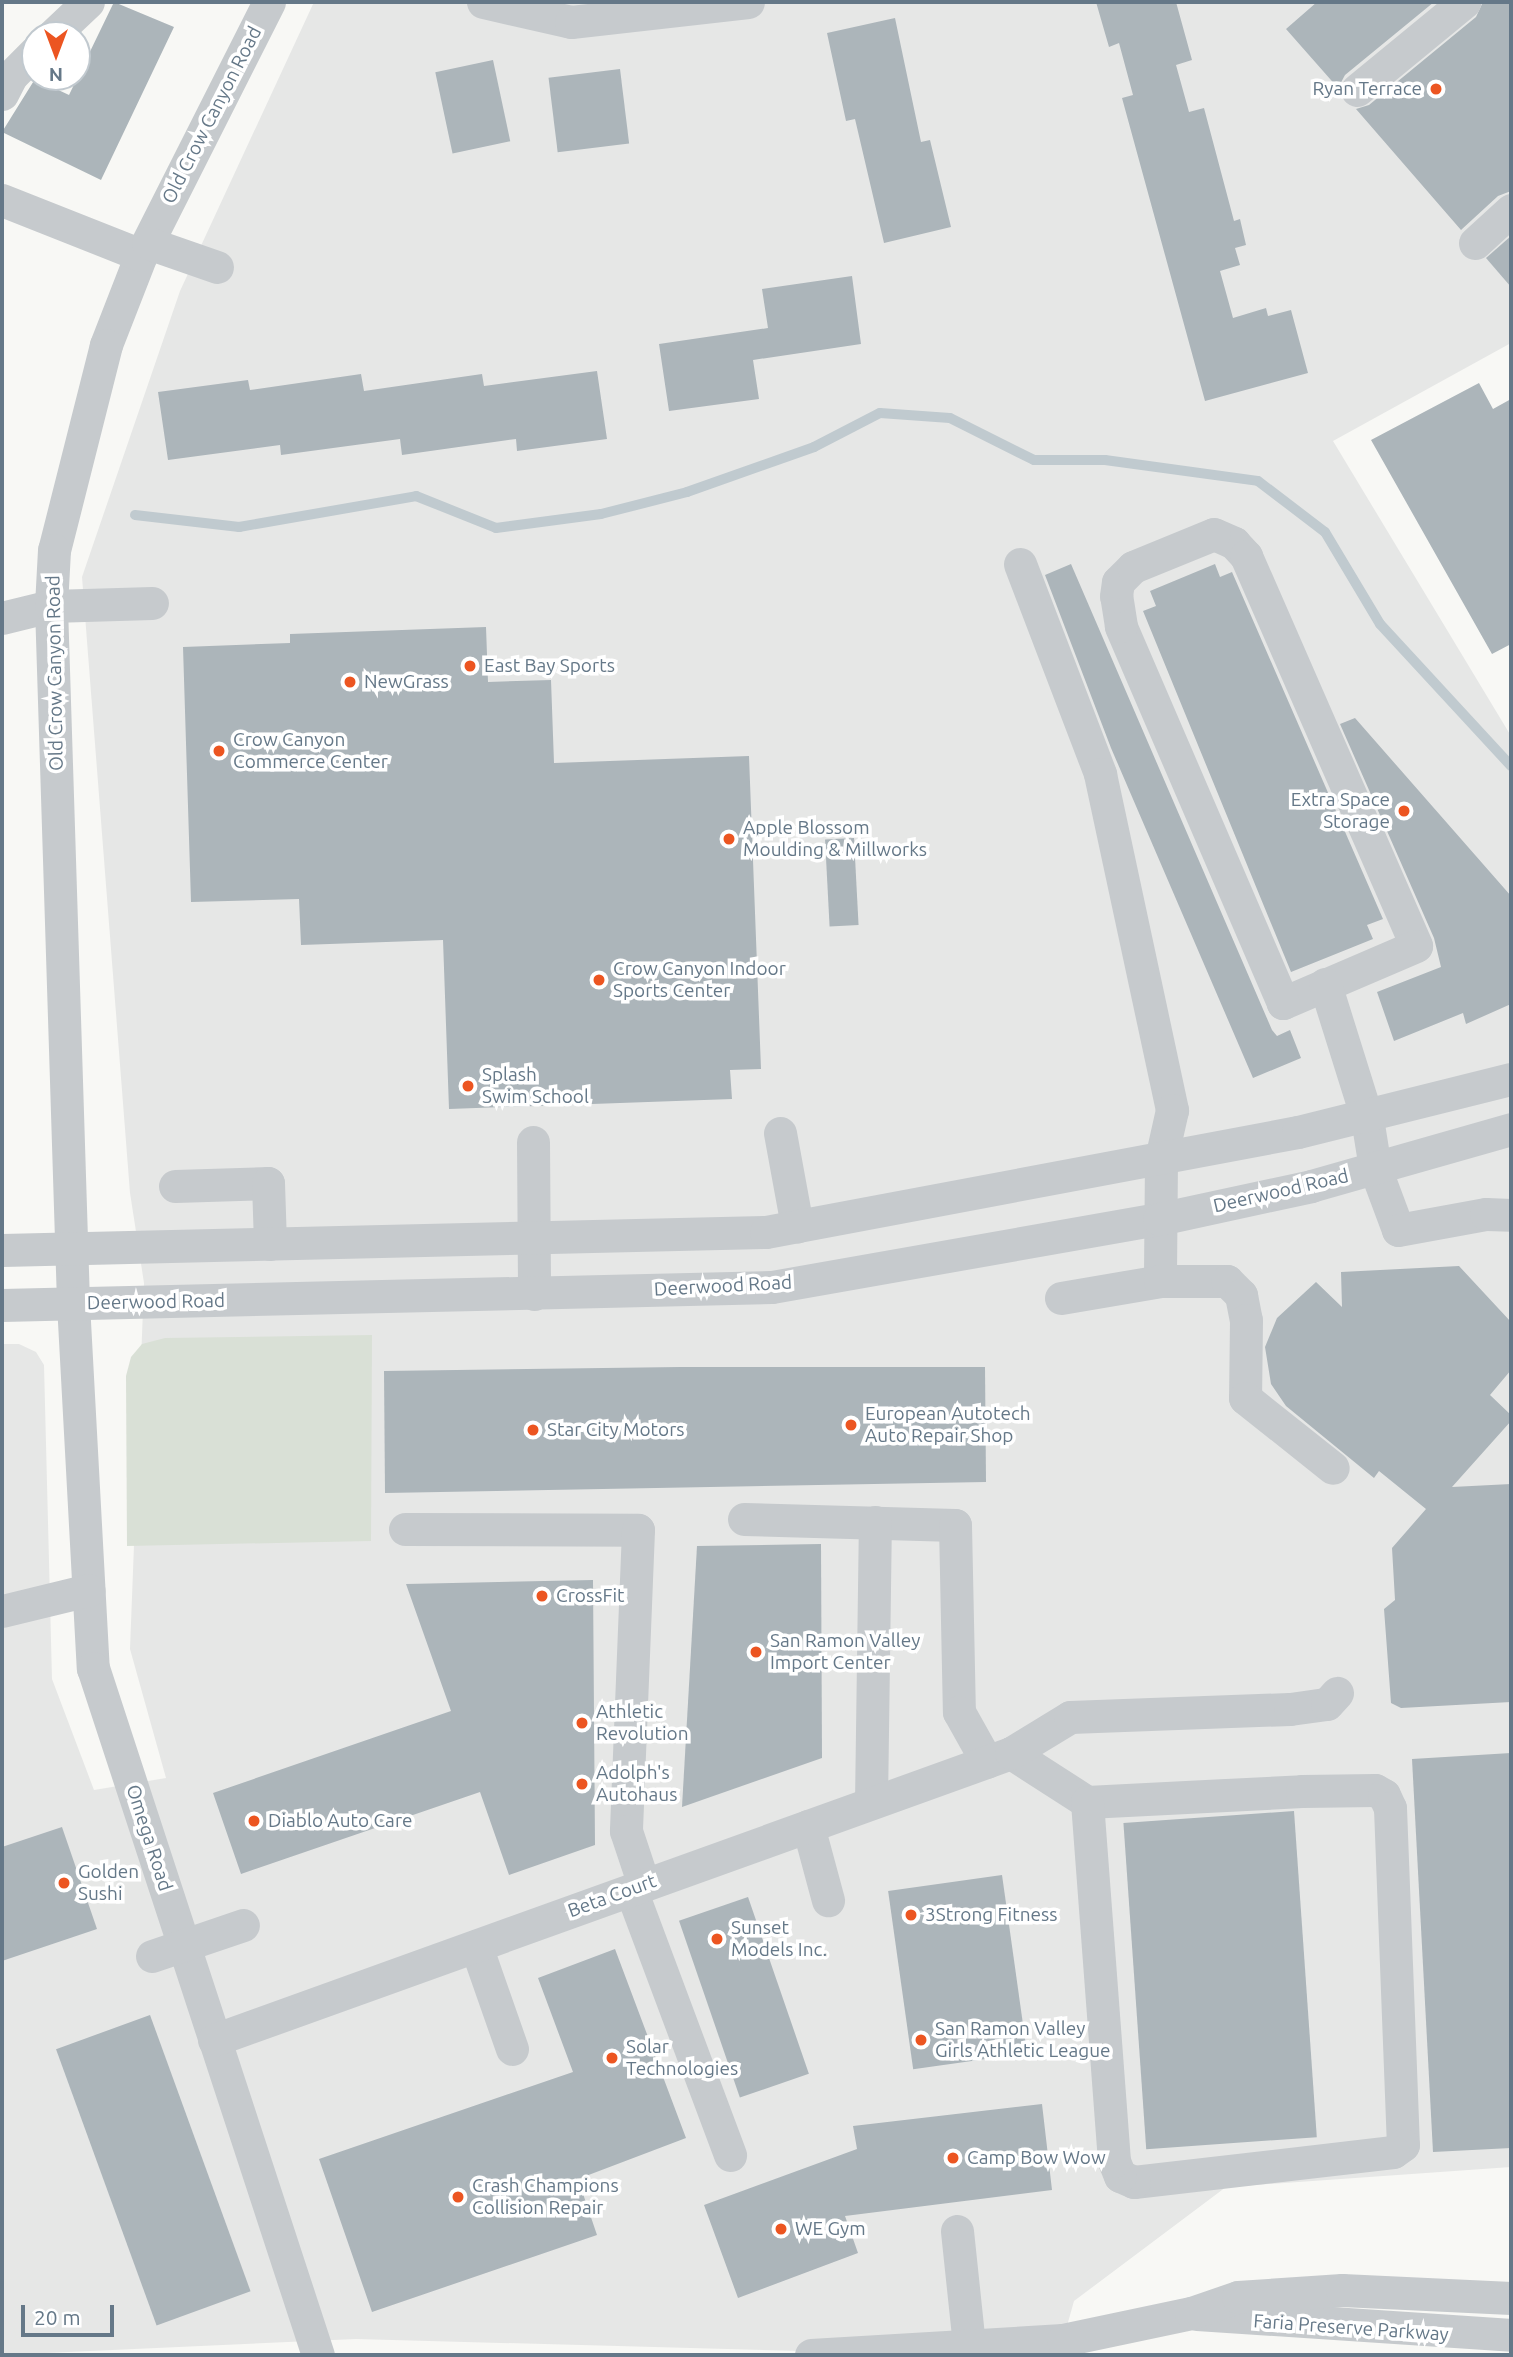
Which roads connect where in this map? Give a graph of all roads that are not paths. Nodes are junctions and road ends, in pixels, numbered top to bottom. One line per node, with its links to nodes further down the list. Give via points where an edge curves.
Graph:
1 (88, 2): 6 (street)
2 (269, 2): 13 (street, Old Crow Canyon Road)
3 (483, 2): 4 (street, via 571,22)
4 (748, 2)
5 (1464, 2): 8 (street)
6 (68, 21)
7 (21, 66): 9 (street)
8 (1357, 90)
9 (2, 94)
10 (2, 200): 13 (street)
11 (1511, 210): 12 (street)
12 (1475, 243)
13 (144, 249): 14 (street); 17 (street, Old Crow Canyon Road, via 106,345 54,550)
14 (217, 267)
15 (1020, 564): 25 (street, via 1100,774 1172,1110)
16 (152, 603): 17 (street)
17 (51, 606): 18 (street); 33 (street, Old Crow Canyon Road)
18 (2, 618)
19 (1325, 984): 19 (street, via 1283,1003 1121,626 1118,582 1133,567 1214,534 1234,542 1246,556 1416,946); 21 (street)
20 (1511, 1079): 21 (street)
21 (1367, 1118): 25 (street); 26 (street)
22 (1511, 1129): 26 (street, Deerwood Road)
23 (780, 1133): 30 (street)
24 (533, 1142): 31 (street)
25 (1161, 1159): 29 (street); 30 (street)
26 (1375, 1168): 28 (street, via 1398,1230 1486,1214); 29 (street, Deerwood Road)
27 (175, 1186): 32 (street, via 268,1182)
28 (1511, 1215)
29 (1159, 1219): 35 (street); 36 (street, Deerwood Road, via 772,1287)
30 (797, 1226): 31 (street, via 766,1232)
31 (535, 1239): 32 (street); 36 (street)
32 (270, 1244): 33 (street)
33 (72, 1248): 34 (street); 38 (street, Old Crow Canyon Road)
34 (2, 1250)
35 (1160, 1281): 37 (street); 40 (street, via 1227,1282 1241,1295 1246,1320 1245,1398)
36 (534, 1294): 38 (street, Deerwood Road)
37 (1061, 1298)
38 (73, 1304): 39 (street, Deerwood Road); 44 (street, Omega Road)
39 (2, 1305)
40 (1334, 1468)
41 (744, 1519): 42 (street)
42 (875, 1522): 47 (street, via 955,1525 959,1712); 49 (street)
43 (405, 1529): 51 (street, via 638,1530 626,1831)
44 (89, 1590): 45 (street); 54 (street, Omega Road, via 93,1668)
45 (2, 1611)
46 (1337, 1693): 47 (street, Beta Court, via 1327,1704 1290,1709 1070,1717)
47 (999, 1757): 48 (street); 49 (street, Beta Court)
48 (1087, 1802): 48 (street, via 1114,2161 1120,2176 1134,2182 1393,2152 1404,2145 1390,1808 1384,1795 1375,1790)
49 (871, 1803): 50 (street, Beta Court)
50 (808, 1826): 51 (street, Beta Court); 52 (street)
51 (637, 1887): 55 (street, Beta Court); 59 (street)
52 (828, 1900)
53 (243, 1924): 54 (street)
54 (185, 1945): 56 (street); 57 (street, Omega Road)
55 (476, 1945): 57 (street, Beta Court); 58 (street)
56 (152, 1956)
57 (214, 2040): 65 (street, Omega Road)
58 (512, 2049)
59 (730, 2155)
60 (957, 2231): 64 (street)
61 (1511, 2298): 62 (street, Faria Preserve Parkway, via 1342,2290 1238,2297)
62 (1191, 2314): 63 (street, Faria Preserve Parkway, via 1242,2321); 64 (street, Faria Preserve Parkway, via 1063,2340)
63 (1511, 2335)
64 (970, 2346): 66 (street, Faria Preserve Parkway)
65 (318, 2355)
66 (811, 2355)

